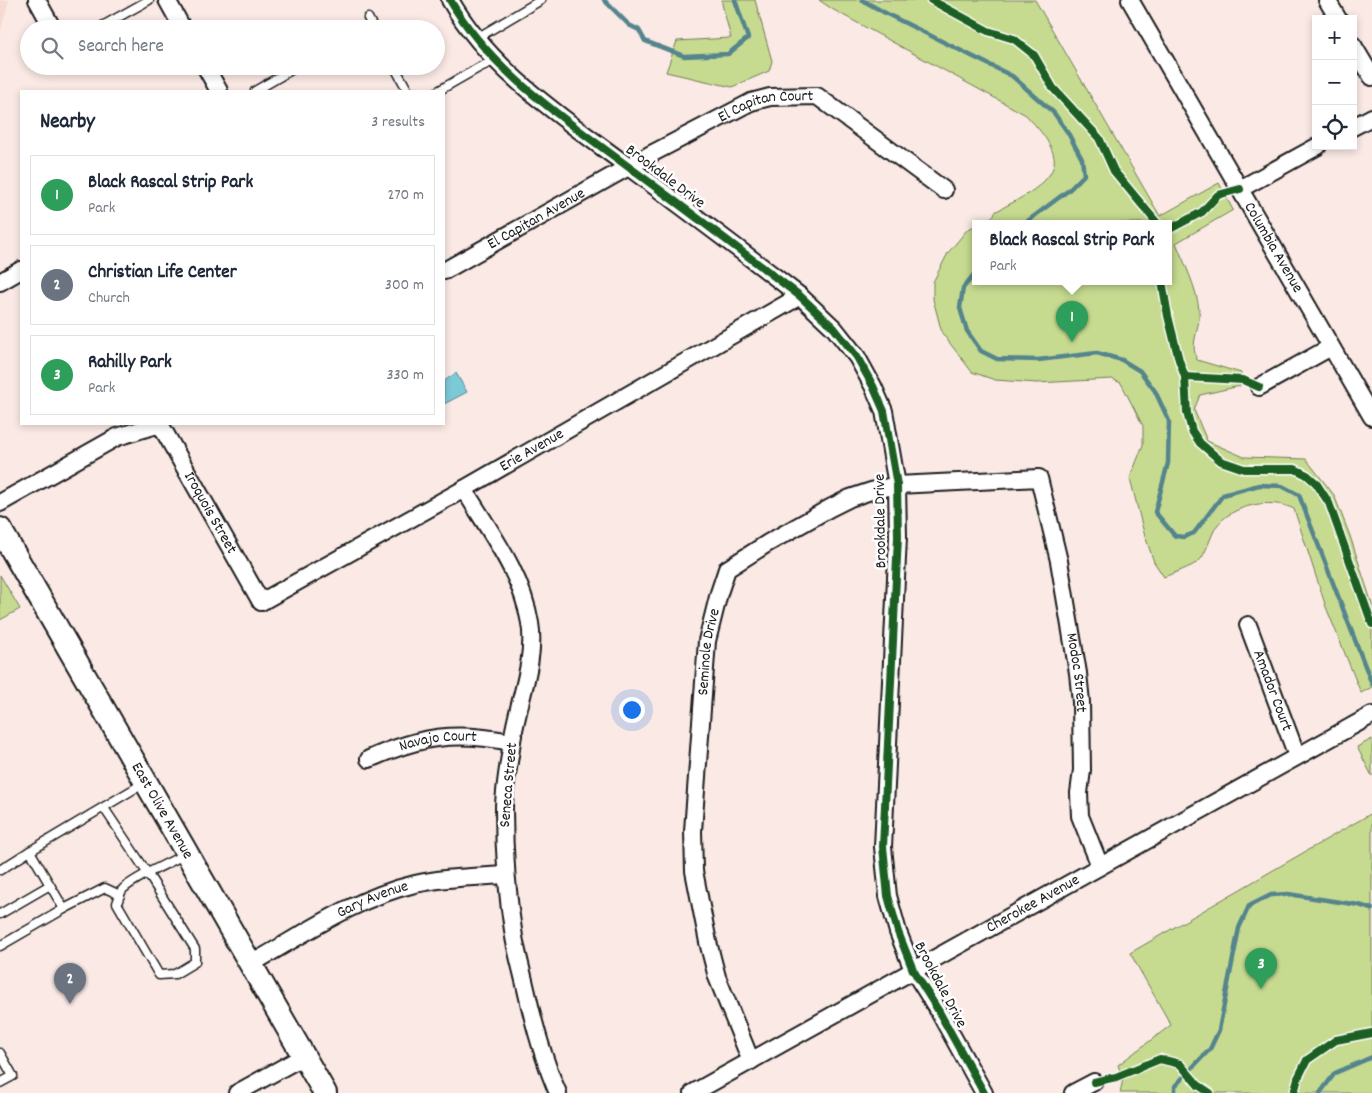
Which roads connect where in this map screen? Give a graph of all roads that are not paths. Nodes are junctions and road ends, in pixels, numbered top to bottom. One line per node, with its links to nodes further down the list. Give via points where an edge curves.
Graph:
1 (37, 0): 9 (street)
2 (149, 0): 10 (lane)
3 (167, 0): 11 (street)
4 (450, 0): 12 (street, Brookdale Drive)
5 (541, 0): 12 (lane)
6 (1130, 0): 27 (street, Columbia Avenue)
7 (1327, 0): 8 (street)
8 (1336, 15)
9 (48, 20)
10 (113, 20)
11 (179, 20)
12 (476, 38): 14 (street, Brookdale Drive)
13 (1357, 52): 18 (street)
14 (496, 60): 22 (lane); 26 (street, Brookdale Drive, via 560,115)
15 (210, 75): 19 (street)
16 (283, 75): 20 (lane)
17 (399, 75): 21 (lane)
18 (1372, 77)
19 (218, 90)
20 (257, 90)
21 (407, 90)
22 (440, 90)
23 (1372, 117): 24 (street)
24 (1357, 125)
25 (1312, 149): 27 (street)
26 (629, 167): 28 (street, El Capitan Court, via 751,102 770,97 818,96); 29 (street, El Capitan Avenue); 32 (street, Brookdale Drive)
27 (1240, 189): 33 (street, Columbia Avenue)
28 (944, 190)
29 (445, 270)
30 (20, 272): 31 (street)
31 (0, 282)
32 (800, 296): 39 (street, Brookdale Drive, via 834,328 857,357 873,386 884,411); 40 (street, Erie Avenue)
33 (1331, 347): 34 (street); 35 (street, Columbia Avenue)
34 (1260, 387)
35 (1372, 417)
36 (157, 425): 41 (street, via 117,437)
37 (161, 425): 43 (street, Iroquois Street)
38 (1039, 478): 39 (street, Seminole Drive); 53 (street, Modoc Street, via 1059,561 1078,674 1082,770 1080,816)
39 (898, 485): 63 (street, Brookdale Drive, via 882,847 888,896); 66 (street, Seminole Drive, via 850,498 768,543 727,569 719,593 707,641 693,831 694,871 718,977)
40 (464, 488): 43 (street, Erie Avenue); 46 (street, Seneca Street, via 514,571 531,625 528,675)
41 (0, 503)
42 (0, 529): 49 (main road, East Olive Avenue)
43 (261, 602)
44 (1248, 625): 47 (street, Amador Court)
45 (1372, 715): 47 (street, Cherokee Avenue)
46 (511, 742): 48 (street, Navajo Court, via 482,736 443,737 396,747); 56 (street, Seneca Street, via 504,808)
47 (1298, 756): 53 (street, Cherokee Avenue)
48 (369, 759)
49 (146, 782): 50 (lane); 52 (main road, East Olive Avenue)
50 (104, 808): 51 (lane); 55 (lane)
51 (30, 851): 54 (lane); 57 (lane)
52 (187, 853): 55 (lane); 62 (main road, East Olive Avenue)
53 (1100, 866): 63 (street, Cherokee Avenue)
54 (0, 870)
55 (148, 874): 58 (lane, via 122,890); 58 (lane, via 195,949 195,962 175,974 159,975 117,903)
56 (506, 875): 62 (street, Gary Avenue, via 457,878 391,890 333,916); 71 (street, Seneca Street, via 514,938 537,1039)
57 (50, 885): 59 (lane); 60 (lane)
58 (120, 895): 59 (lane, via 105,888)
59 (64, 909): 61 (lane)
60 (0, 914)
61 (0, 946)
62 (251, 964): 65 (main road, East Olive Avenue)
63 (913, 970): 66 (street, Cherokee Avenue); 73 (street, Brookdale Drive)
64 (0, 1053): 68 (lane, via 13,1076)
65 (304, 1056): 69 (street); 70 (main road, East Olive Avenue)
66 (751, 1060): 72 (street, Cherokee Avenue)
67 (1094, 1082): 74 (street)
68 (0, 1084)
69 (237, 1093)
70 (325, 1093)
71 (558, 1093)
72 (693, 1093)
73 (984, 1093)
74 (1074, 1093)

